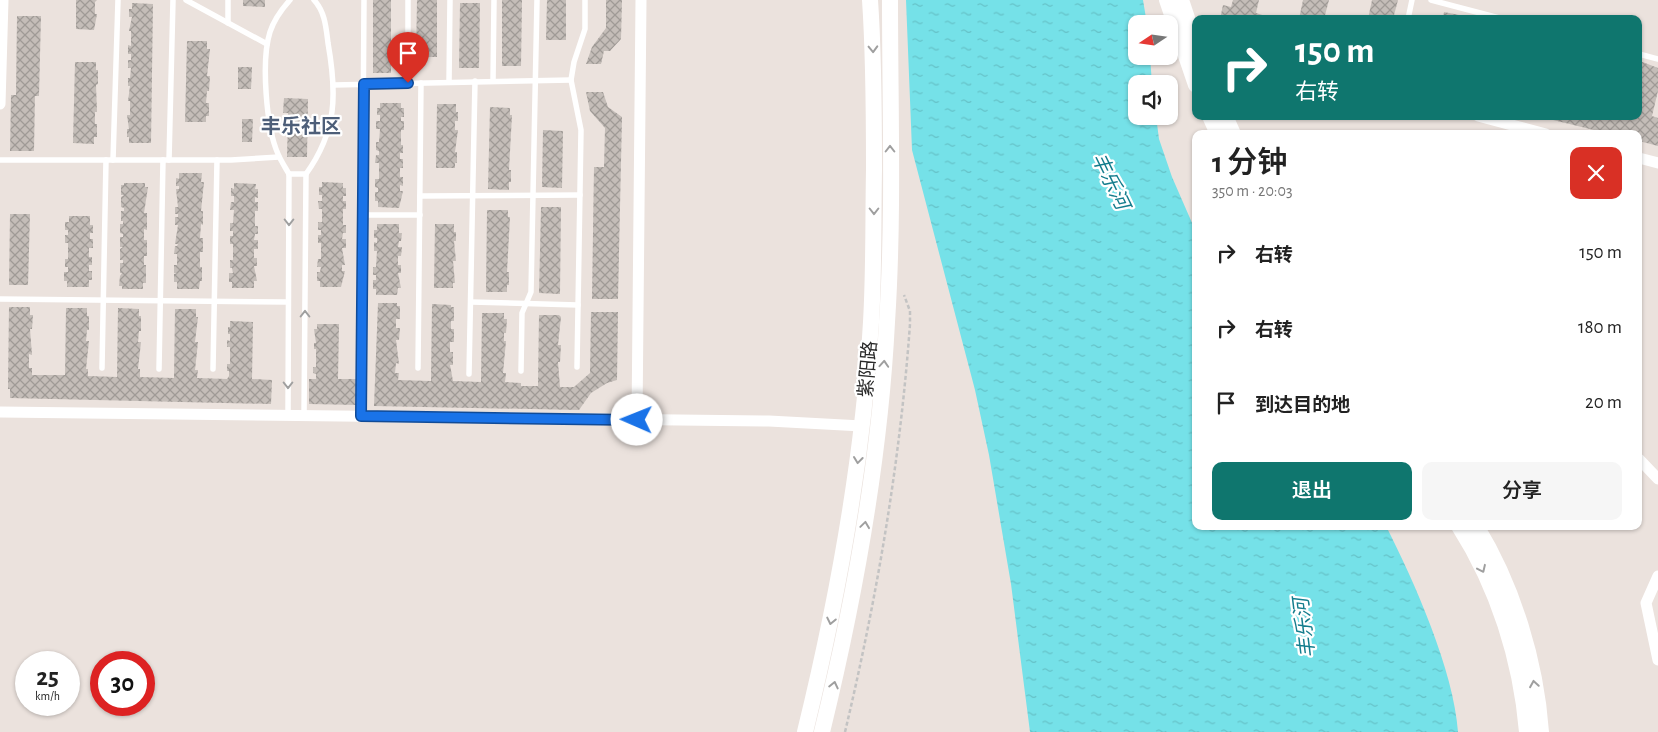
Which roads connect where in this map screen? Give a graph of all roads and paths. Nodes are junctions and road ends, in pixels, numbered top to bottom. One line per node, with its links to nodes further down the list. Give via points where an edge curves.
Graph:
1 (3, 0): 38 (street)
2 (118, 0): 45 (lane)
3 (173, 0): 46 (lane)
4 (186, 0): 23 (lane)
5 (228, 0): 23 (lane)
6 (290, 0): 25 (lane, via 273,24)
7 (314, 0): 37 (lane, via 323,14)
8 (364, 0): 36 (lane)
9 (408, 0): 34 (lane)
10 (450, 0): 33 (lane)
11 (494, 0): 32 (lane)
12 (537, 0): 29 (lane)
13 (585, 0): 30 (lane, via 585,29)
14 (640, 0): 77 (street)
15 (870, 0): 78 (main road, 紫阳路, one-way to 78, via 874,73 873,270)
16 (890, 0): 86 (main road, 紫阳路, one-way to 16, via 864,536 884,375 890,270)
17 (1167, 0): 28 (main road)
18 (1181, 0): 24 (main road)
19 (1412, 0): 21 (lane)
20 (1431, 0): 22 (lane)
21 (1409, 15)
22 (1488, 15)
23 (228, 23): 25 (lane)
24 (1192, 33)
25 (267, 44): 41 (lane, via 267,103)
26 (1642, 55): 27 (lane)
27 (1658, 59)
28 (1192, 72)
29 (535, 80): 30 (lane); 32 (lane); 51 (lane)
30 (571, 80): 52 (lane, via 582,130)
31 (476, 81): 32 (lane); 33 (lane); 54 (lane)
32 (493, 81)
33 (449, 82): 35 (lane)
34 (408, 83): 35 (lane); 36 (lane)
35 (421, 83): 53 (lane)
36 (364, 84): 37 (lane); 55 (lane)
37 (334, 85): 50 (lane, via 330,129)
38 (0, 104)
39 (1493, 120): 40 (street)
40 (1531, 130)
41 (279, 157): 47 (lane); 49 (lane)
42 (1642, 159): 48 (street)
43 (0, 160): 44 (lane)
44 (106, 160): 45 (lane); 59 (lane)
45 (113, 160): 46 (lane)
46 (166, 160): 47 (lane); 60 (lane)
47 (217, 160): 61 (lane)
48 (1658, 163)
49 (289, 174): 50 (lane); 62 (lane, one-way to 62)
50 (306, 174): 75 (lane, one-way to 50)
51 (533, 195): 52 (lane); 54 (lane); 64 (lane, via 531,292)
52 (580, 195): 65 (lane)
53 (420, 196): 54 (lane); 56 (lane)
54 (473, 196): 63 (lane)
55 (362, 215): 56 (lane); 76 (lane)
56 (420, 215): 68 (lane)
57 (903, 295): 87 (path, via 910,311 910,324 894,483 876,596)
58 (0, 299): 59 (lane)
59 (103, 300): 60 (lane); 67 (lane)
60 (161, 301): 61 (lane); 69 (lane)
61 (215, 301): 62 (lane); 70 (lane)
62 (288, 302): 74 (lane, one-way to 74)
63 (471, 302): 64 (lane); 72 (lane)
64 (526, 304): 65 (lane); 71 (lane, via 522,313)
65 (578, 305): 66 (lane)
66 (577, 367)
67 (102, 368)
68 (418, 368)
69 (160, 369)
70 (213, 369)
71 (521, 371)
72 (469, 374)
73 (0, 412): 74 (street)
74 (288, 415): 75 (street)
75 (304, 416): 76 (street)
76 (361, 416): 77 (street)
77 (637, 420): 78 (street, via 769,421)
78 (862, 426): 85 (main road, 紫阳路, one-way to 85, via 838,588)
79 (1642, 462): 80 (street)
80 (1658, 479)
81 (1461, 530): 88 (main road, one-way to 88, via 1484,572 1506,626 1519,678)
82 (1478, 530): 89 (main road, one-way to 82, via 1533,675 1519,622)
83 (1658, 576): 84 (street, via 1646,603)
84 (1658, 660)
85 (805, 732)
86 (822, 732)
87 (845, 732)
88 (1526, 732)
89 (1540, 732)

